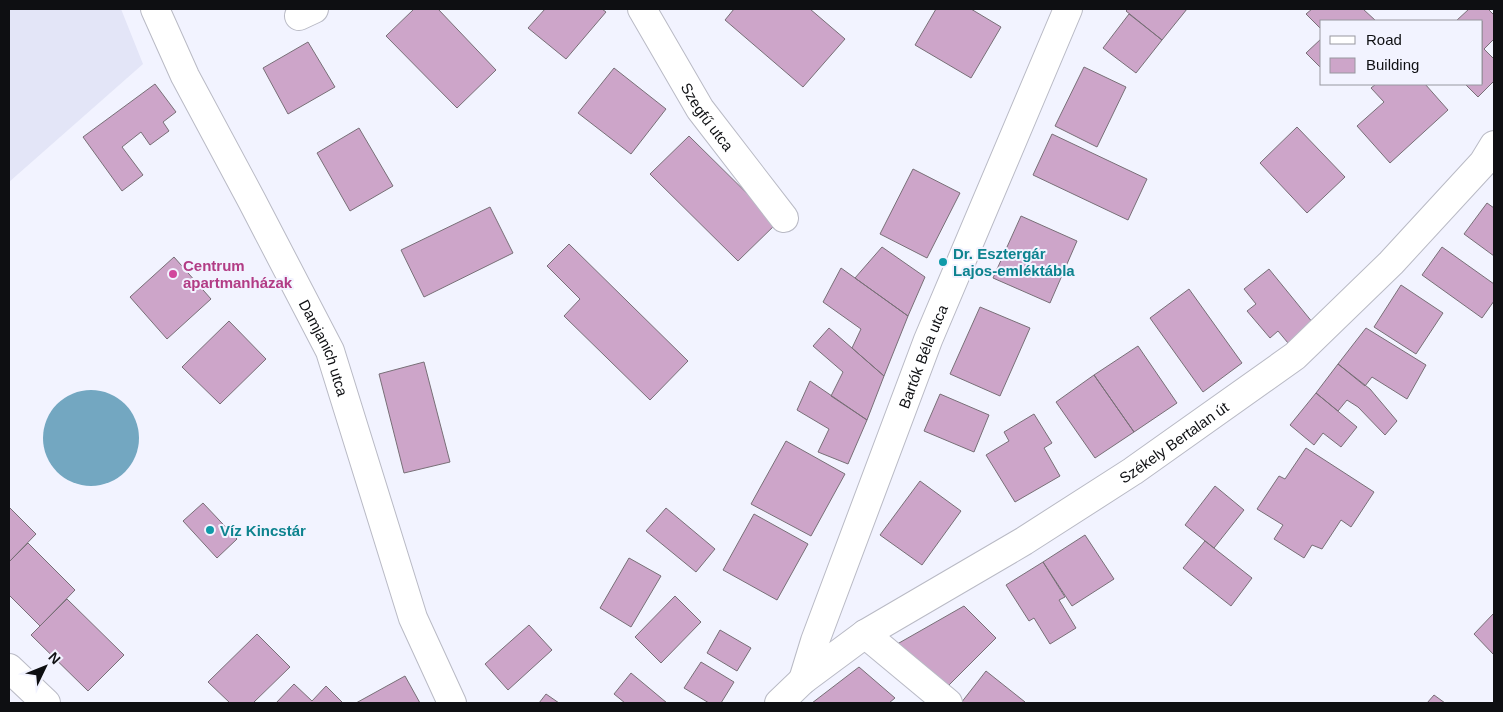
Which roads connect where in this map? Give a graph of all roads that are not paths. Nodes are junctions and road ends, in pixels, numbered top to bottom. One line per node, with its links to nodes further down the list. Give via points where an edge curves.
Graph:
1 (155, 9): 10 (street, Damjanich utca, via 185,76 330,351 413,618)
2 (642, 9): 5 (street, Szegfű utca, via 700,108)
3 (1068, 9): 8 (street, Bartók Béla utca, via 928,340)
4 (1494, 145): 6 (street, Székely Bertalan út, via 1483,163 1391,263 1296,356 1132,471 1024,541)
5 (784, 218)
6 (865, 634): 8 (street, Székely Bertalan út); 12 (street)
7 (9, 668): 9 (street)
8 (803, 680): 11 (street, Bartók Béla utca)
9 (46, 703)
10 (452, 703)
11 (780, 703)
12 (948, 703)

